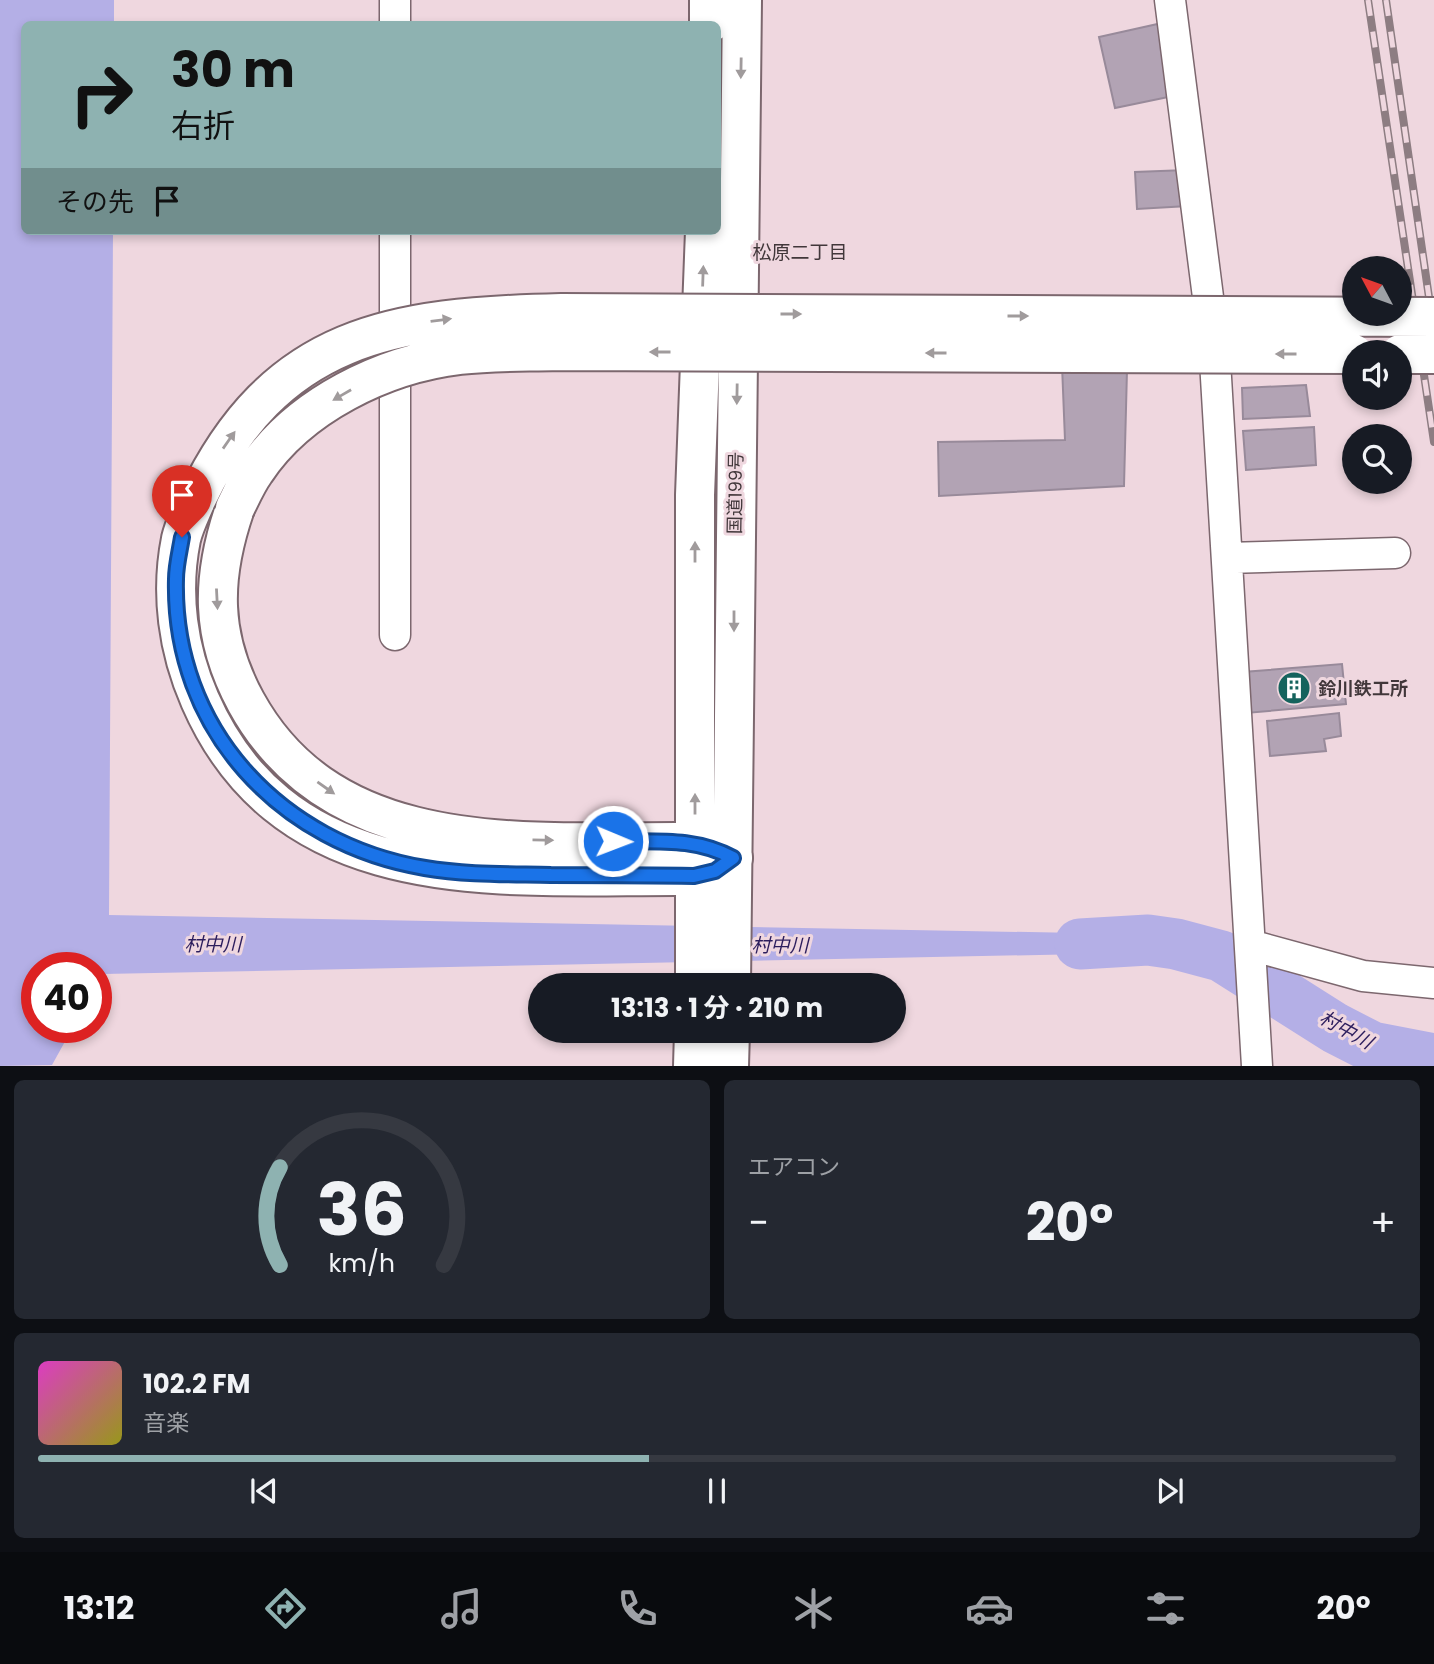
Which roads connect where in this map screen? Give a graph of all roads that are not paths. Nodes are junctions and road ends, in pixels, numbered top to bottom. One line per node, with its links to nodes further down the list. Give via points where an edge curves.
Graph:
1 (395, 0): 5 (street)
2 (709, 0): 6 (main road)
3 (742, 0): 17 (main road, 国道199号, one-way to 17)
4 (1170, 0): 15 (street, via 1214,344)
5 (395, 21)
6 (709, 21)
7 (395, 235): 13 (street)
8 (705, 235): 18 (main road, one-way to 8, via 695,495)
9 (1434, 317): 18 (main road, one-way to 9, bridge, via 484,874 425,868 344,845 281,807 254,782 210,722 183,650 176,577 182,537 196,500 229,439 279,384 305,364 373,334 494,315)
10 (1342, 354): 13 (main road, one-way to 13, bridge, via 502,352 459,355)
11 (1412, 354): 12 (main road, bridge)
12 (1434, 354)
13 (395, 370): 16 (street); 18 (main road, one-way to 18, bridge, via 343,393 283,438 256,470 234,508 216,589 220,635 231,674 270,738 322,786 401,824 450,835)
14 (1395, 553): 15 (street)
15 (1227, 558): 19 (street)
16 (395, 635)
17 (733, 858): 18 (main road, via 715,871); 21 (main road, 国道199号)
18 (694, 859): 20 (main road)
19 (1250, 945): 22 (street, via 1363,976); 27 (street)
20 (695, 973)
21 (732, 973)
22 (1434, 983)
23 (694, 1043): 25 (main road)
24 (730, 1043): 26 (main road)
25 (693, 1066)
26 (729, 1066)
27 (1257, 1066)

